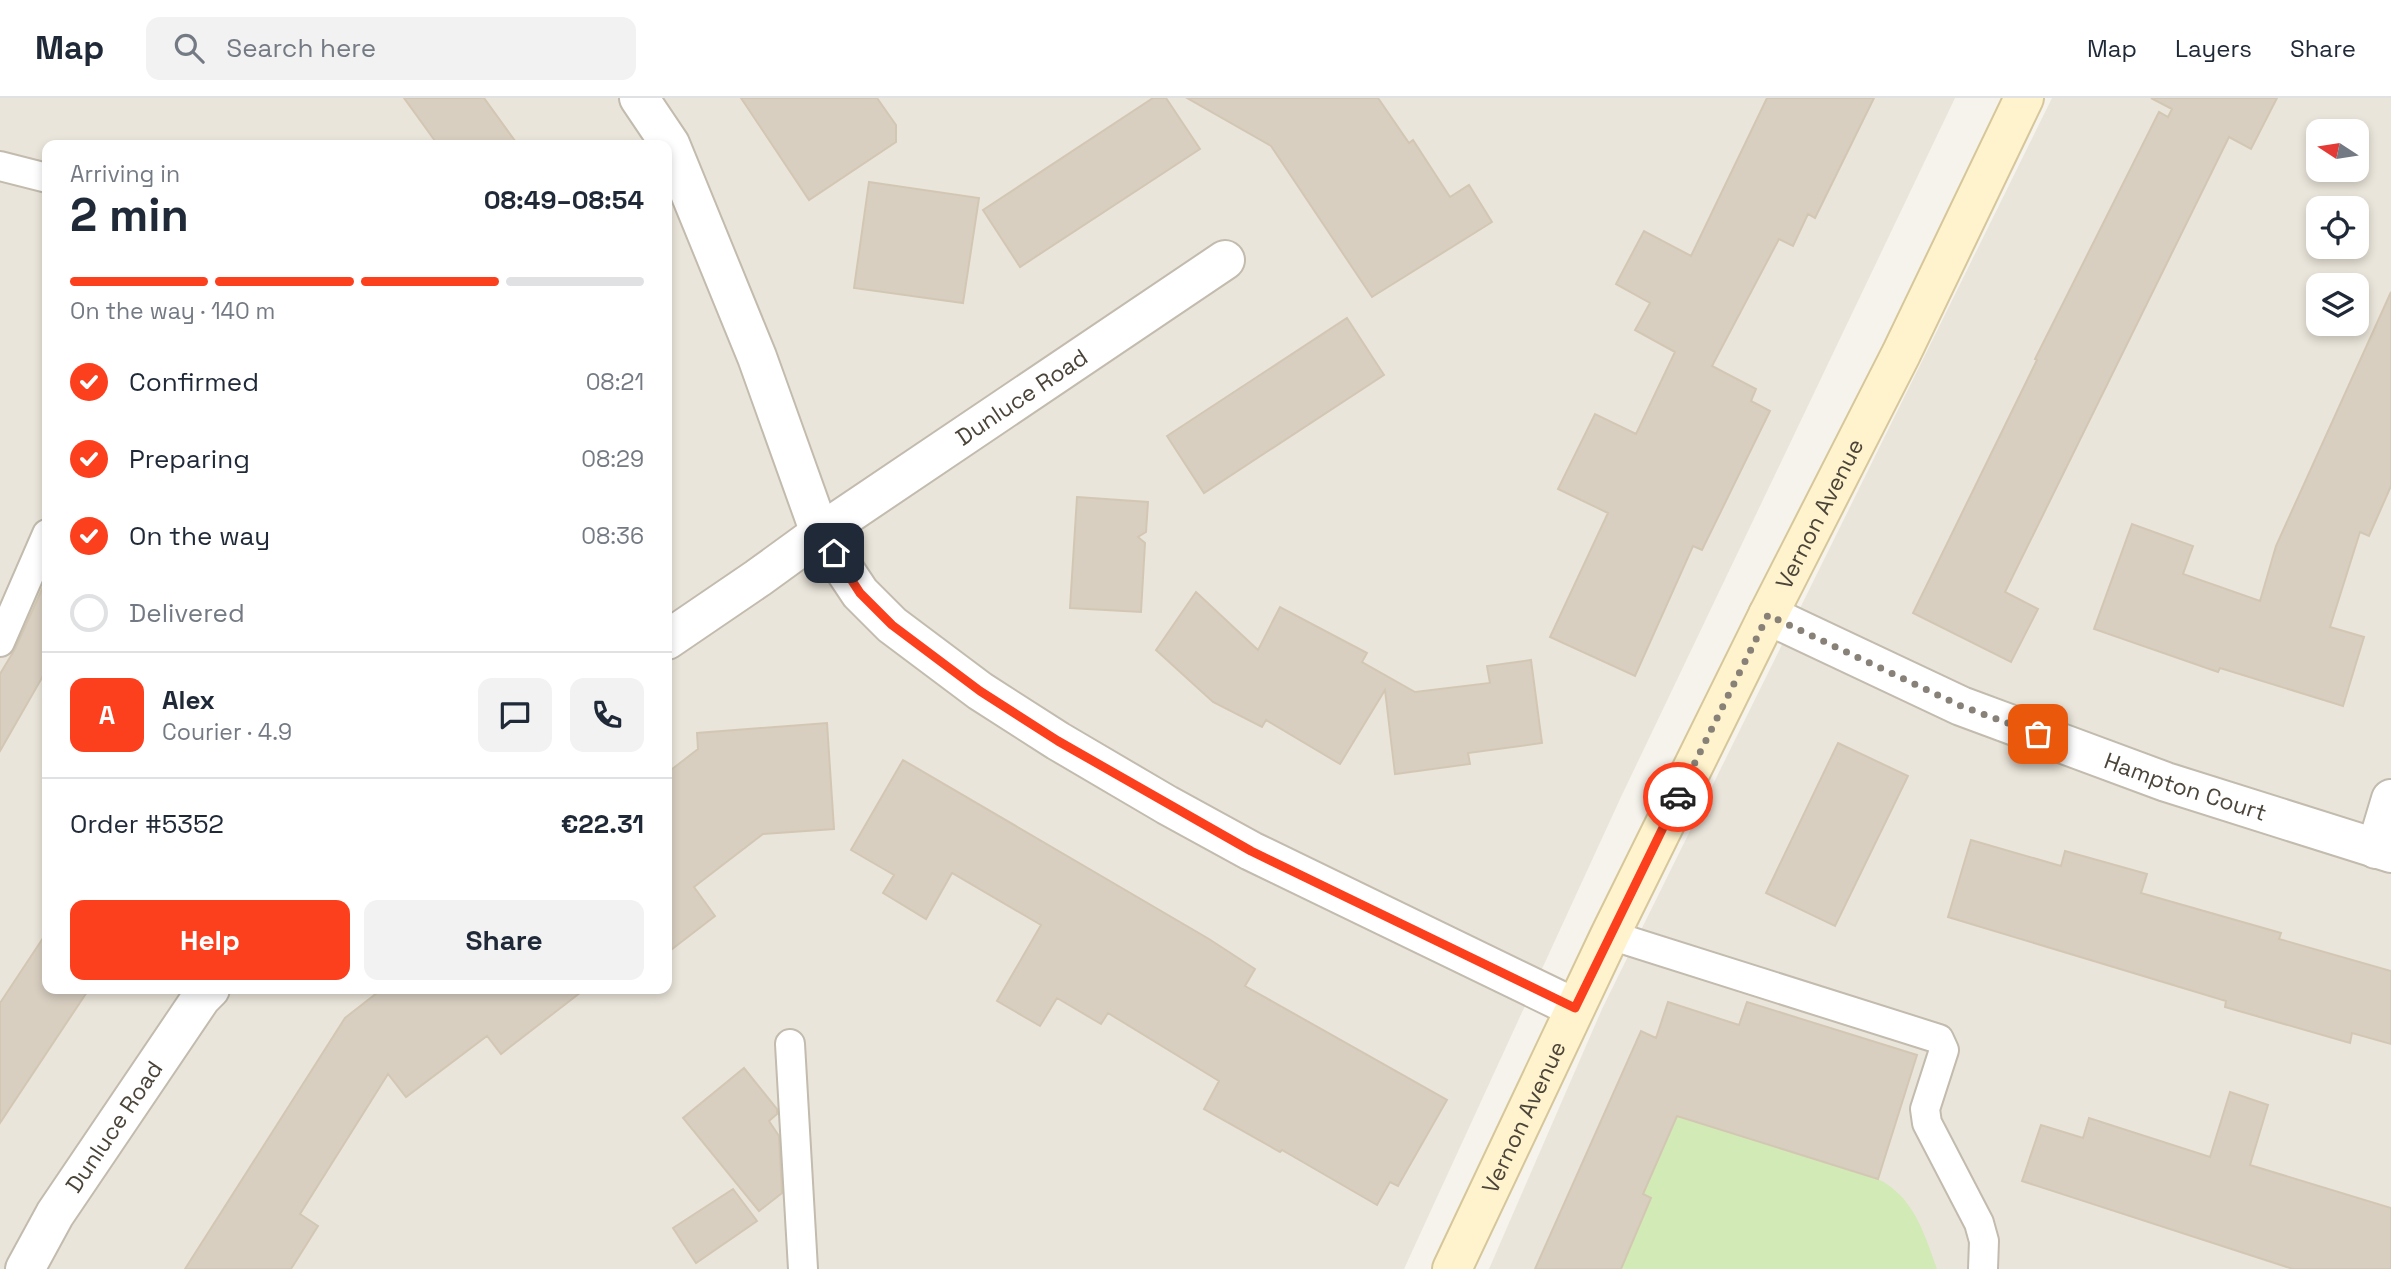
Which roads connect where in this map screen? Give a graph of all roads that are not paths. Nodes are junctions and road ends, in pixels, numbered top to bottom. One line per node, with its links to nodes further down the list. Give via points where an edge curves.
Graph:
1 (639, 98): 3 (street)
2 (2024, 98): 10 (street, Vernon Avenue, via 1884,389)
3 (667, 140)
4 (672, 148): 8 (street, via 757,357)
5 (0, 166): 6 (lane)
6 (42, 177)
7 (1225, 260): 8 (street, Dunluce Road)
8 (820, 533): 11 (street, Dunluce Road); 17 (street, via 860,593 892,625 980,691 1058,741 1251,851)
9 (42, 545): 12 (lane)
10 (1768, 615): 14 (street, Hampton Court, via 1961,706 2165,782); 15 (street, Vernon Avenue)
11 (672, 636)
12 (0, 642)
13 (2391, 799): 14 (street, Hampton Court)
14 (2384, 851)
15 (1610, 936): 17 (street, Vernon Avenue); 22 (lane, via 1939,1039 1944,1050 1925,1109 1927,1123 1979,1223)
16 (205, 994): 19 (street, Dunluce Road, via 55,1214)
17 (1575, 1008): 21 (street, Vernon Avenue)
18 (790, 1044): 20 (lane)
19 (25, 1269)
20 (803, 1269)
21 (1452, 1269)
22 (1983, 1269)

